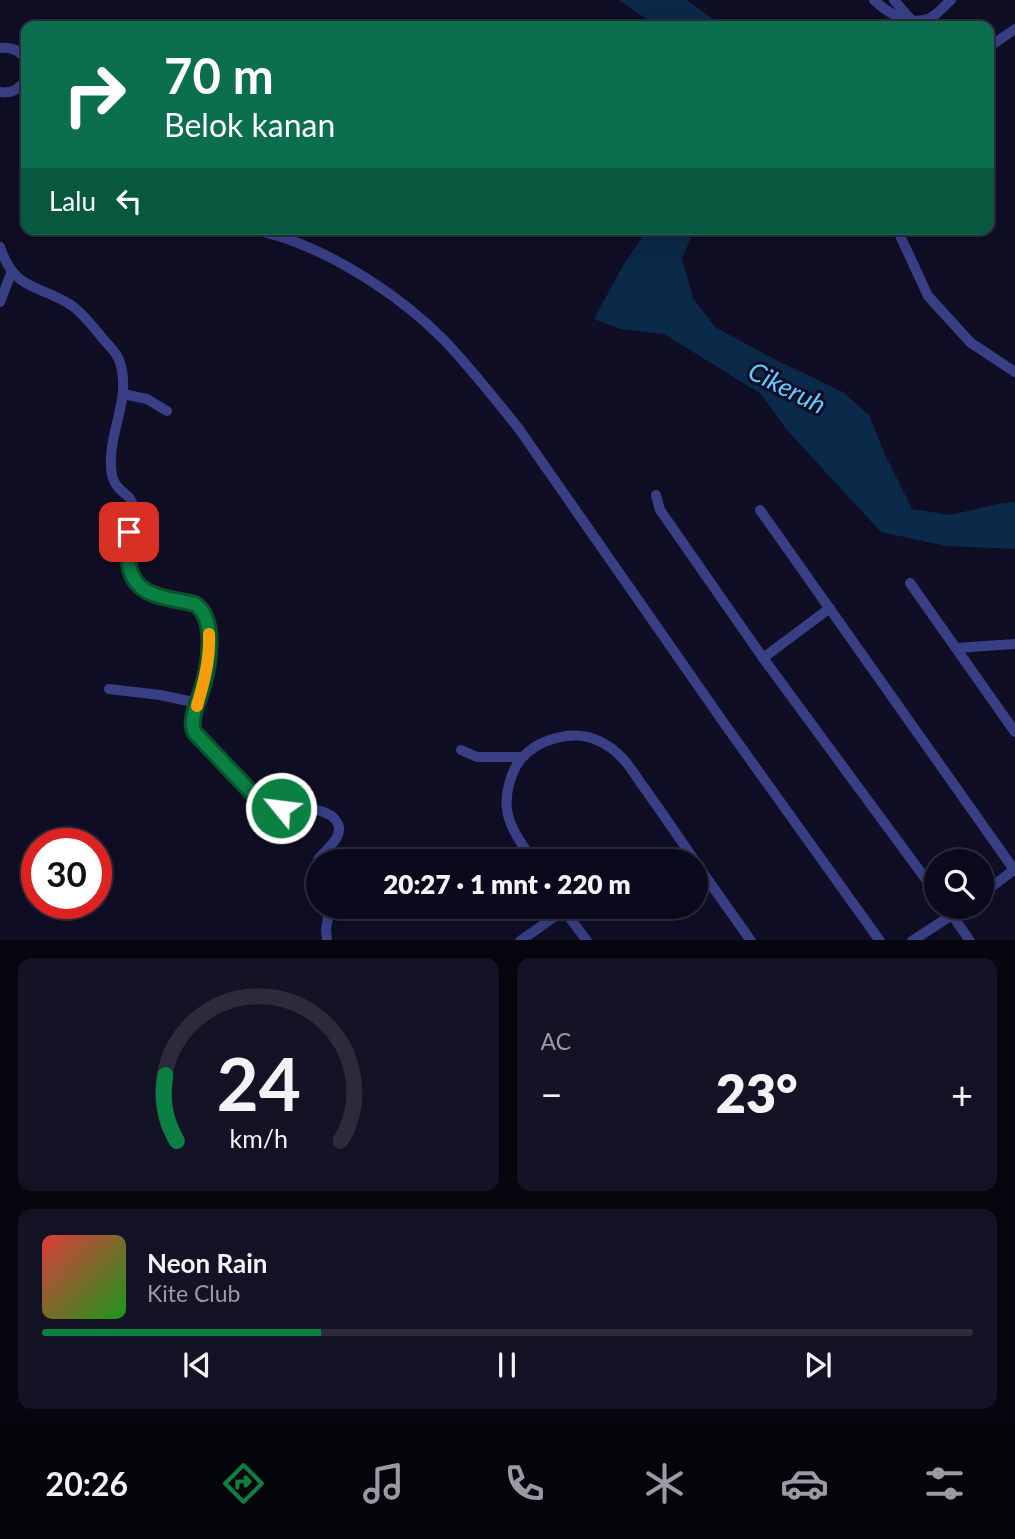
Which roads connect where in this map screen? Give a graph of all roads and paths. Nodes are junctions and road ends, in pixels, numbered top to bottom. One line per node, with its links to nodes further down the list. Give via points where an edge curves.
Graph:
1 (874, 0): 4 (street, via 888,13)
2 (894, 0): 4 (street)
3 (951, 0): 4 (street, via 930,18)
4 (912, 21)
5 (1015, 29): 6 (street)
6 (994, 44)
7 (0, 48): 8 (street)
8 (21, 54)
9 (21, 87): 10 (street)
10 (0, 92)
11 (275, 235): 47 (street, via 343,264 385,292 434,331 482,383)
12 (900, 235): 16 (street, via 928,296 971,342)
13 (0, 247): 14 (street)
14 (12, 271): 15 (street); 17 (street, via 26,284 78,310 116,353)
15 (0, 302)
16 (1015, 372)
17 (123, 394): 18 (street, via 147,399); 27 (street, via 111,469 134,509 127,541 132,579 147,593 195,604 207,618 209,654)
18 (167, 411)
19 (656, 495): 25 (street, via 660,510)
20 (760, 510): 22 (street)
21 (910, 583): 24 (street)
22 (830, 608): 25 (street); 34 (street)
23 (1015, 644): 24 (street)
24 (956, 648): 28 (street)
25 (763, 658): 35 (street)
26 (109, 689): 27 (street)
27 (198, 703): 31 (street, via 192,729 254,795 267,805 316,810 336,821 339,831)
28 (1015, 732)
29 (461, 750): 30 (street, via 477,757)
30 (522, 757): 32 (street, via 513,770 507,809); 33 (street, via 562,737 597,740 618,753)
31 (327, 849)
32 (525, 849)
33 (687, 849)
34 (1015, 870): 37 (street)
35 (924, 877)
36 (708, 879): 46 (street)
37 (994, 885)
38 (328, 919): 43 (street)
39 (548, 919): 44 (street)
40 (571, 919): 45 (street)
41 (939, 919): 48 (street)
42 (955, 919): 49 (street)
43 (327, 940)
44 (520, 940)
45 (587, 940)
46 (751, 940)
47 (880, 940)
48 (912, 940)
49 (970, 940)

